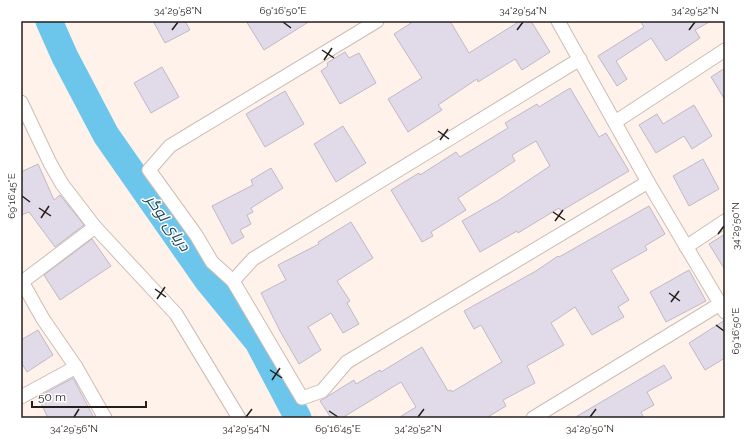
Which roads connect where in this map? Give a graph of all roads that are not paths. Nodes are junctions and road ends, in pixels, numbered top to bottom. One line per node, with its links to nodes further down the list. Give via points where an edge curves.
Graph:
1 (377, 21): 12 (street, via 170,146 149,170 196,235 212,262)
2 (558, 21): 4 (street)
3 (725, 50): 6 (street)
4 (580, 59): 6 (street); 12 (street, via 253,259)
5 (21, 102): 9 (street, via 59,178)
6 (615, 122): 7 (street)
7 (648, 182): 10 (street); 12 (street, via 347,362 322,391 302,398)
8 (725, 221): 10 (street)
9 (95, 227): 11 (street); 17 (street, via 176,314)
10 (686, 247): 13 (street)
11 (21, 281): 14 (street)
12 (233, 281)
13 (722, 308): 18 (street)
14 (76, 367): 15 (street); 16 (street)
15 (21, 397)
16 (105, 418)
17 (239, 418)
18 (533, 418)

